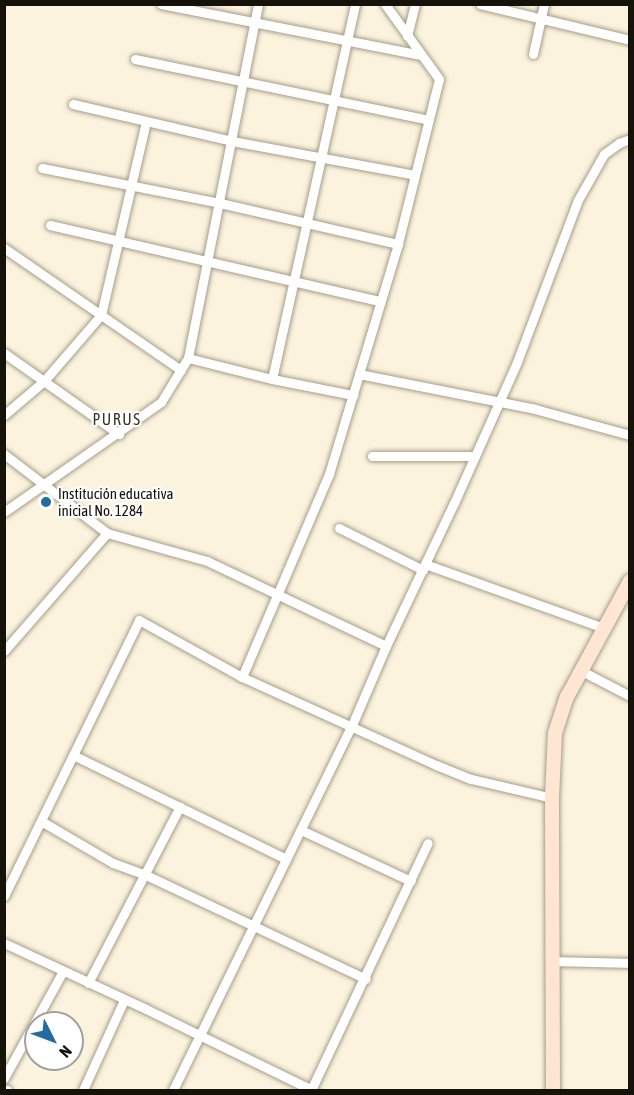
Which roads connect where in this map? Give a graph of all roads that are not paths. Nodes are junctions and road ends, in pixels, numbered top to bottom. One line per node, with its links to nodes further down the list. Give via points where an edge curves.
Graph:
1 (160, 4): 9 (street)
2 (258, 4): 9 (street)
3 (355, 4): 11 (street)
4 (385, 4): 10 (street)
5 (415, 4): 10 (street)
6 (480, 4): 8 (street)
7 (544, 4): 8 (street)
8 (541, 17): 12 (street); 13 (street)
9 (254, 22): 11 (street); 16 (street)
10 (407, 36): 14 (street)
11 (347, 40): 14 (street); 17 (street)
12 (630, 40)
13 (533, 54)
14 (421, 55): 19 (street, via 439,79)
15 (135, 59): 16 (street)
16 (245, 80): 17 (street); 22 (street)
17 (334, 99): 19 (street); 23 (street)
18 (73, 104): 20 (street)
19 (429, 120): 25 (street)
20 (146, 122): 22 (street); 26 (street)
21 (630, 140): 44 (street, via 604,154 578,200)
22 (232, 141): 23 (street); 27 (street)
23 (320, 159): 25 (street); 28 (street)
24 (42, 168): 26 (street)
25 (416, 175): 31 (street)
26 (130, 185): 27 (street); 30 (street)
27 (220, 203): 28 (street); 33 (street)
28 (306, 223): 31 (street); 34 (street)
29 (50, 225): 30 (street)
30 (117, 241): 33 (street); 36 (street)
31 (398, 244): 35 (street)
32 (4, 248): 36 (street)
33 (206, 262): 34 (street); 38 (street)
34 (294, 282): 35 (street); 41 (street)
35 (380, 301): 40 (street)
36 (101, 315): 39 (street); 42 (street)
37 (4, 352): 42 (street)
38 (188, 358): 39 (street); 41 (street)
39 (181, 370): 46 (street, via 161,402)
40 (358, 374): 43 (street); 44 (street)
41 (272, 379): 43 (street)
42 (44, 381): 45 (street); 46 (street)
43 (353, 395): 57 (street, via 329,474)
44 (499, 401): 47 (street); 50 (street)
45 (4, 415)
46 (119, 434): 51 (street)
47 (630, 435)
48 (4, 454): 51 (street)
49 (372, 456): 50 (street)
50 (475, 456): 55 (street)
51 (47, 484): 52 (street); 54 (street)
52 (4, 512)
53 (339, 528): 55 (street)
54 (107, 533): 57 (street, via 207,561); 60 (street)
55 (424, 567): 58 (street); 59 (street)
56 (630, 580): 58 (street)
57 (278, 595): 59 (street); 62 (street)
58 (604, 628): 61 (street)
59 (386, 646): 64 (street)
60 (4, 651)
61 (580, 670): 63 (street); 66 (street, via 555,733)
62 (242, 677): 64 (street); 65 (street, via 139,620)
63 (630, 696)
64 (352, 725): 66 (street, via 471,779); 69 (street)
65 (74, 755): 67 (street); 68 (street)
66 (552, 798): 77 (street)
67 (180, 806): 71 (street); 72 (street)
68 (41, 821): 72 (street, via 113,863); 74 (street)
69 (302, 830): 71 (street); 73 (street)
70 (428, 843): 73 (street)
71 (286, 859): 75 (street)
72 (146, 875): 75 (street); 81 (street)
73 (411, 881): 80 (street)
74 (4, 896)
75 (254, 926): 80 (street); 83 (street)
76 (4, 943): 79 (street)
77 (554, 961): 78 (street); 88 (street)
78 (630, 963)
79 (63, 971): 81 (street); 84 (street)
80 (366, 979): 87 (street)
81 (88, 983): 82 (street)
82 (124, 1000): 83 (street); 85 (street)
83 (199, 1035): 86 (street); 87 (street)
84 (4, 1078)
85 (82, 1090)
86 (173, 1090)
87 (312, 1090)
88 (553, 1090)

